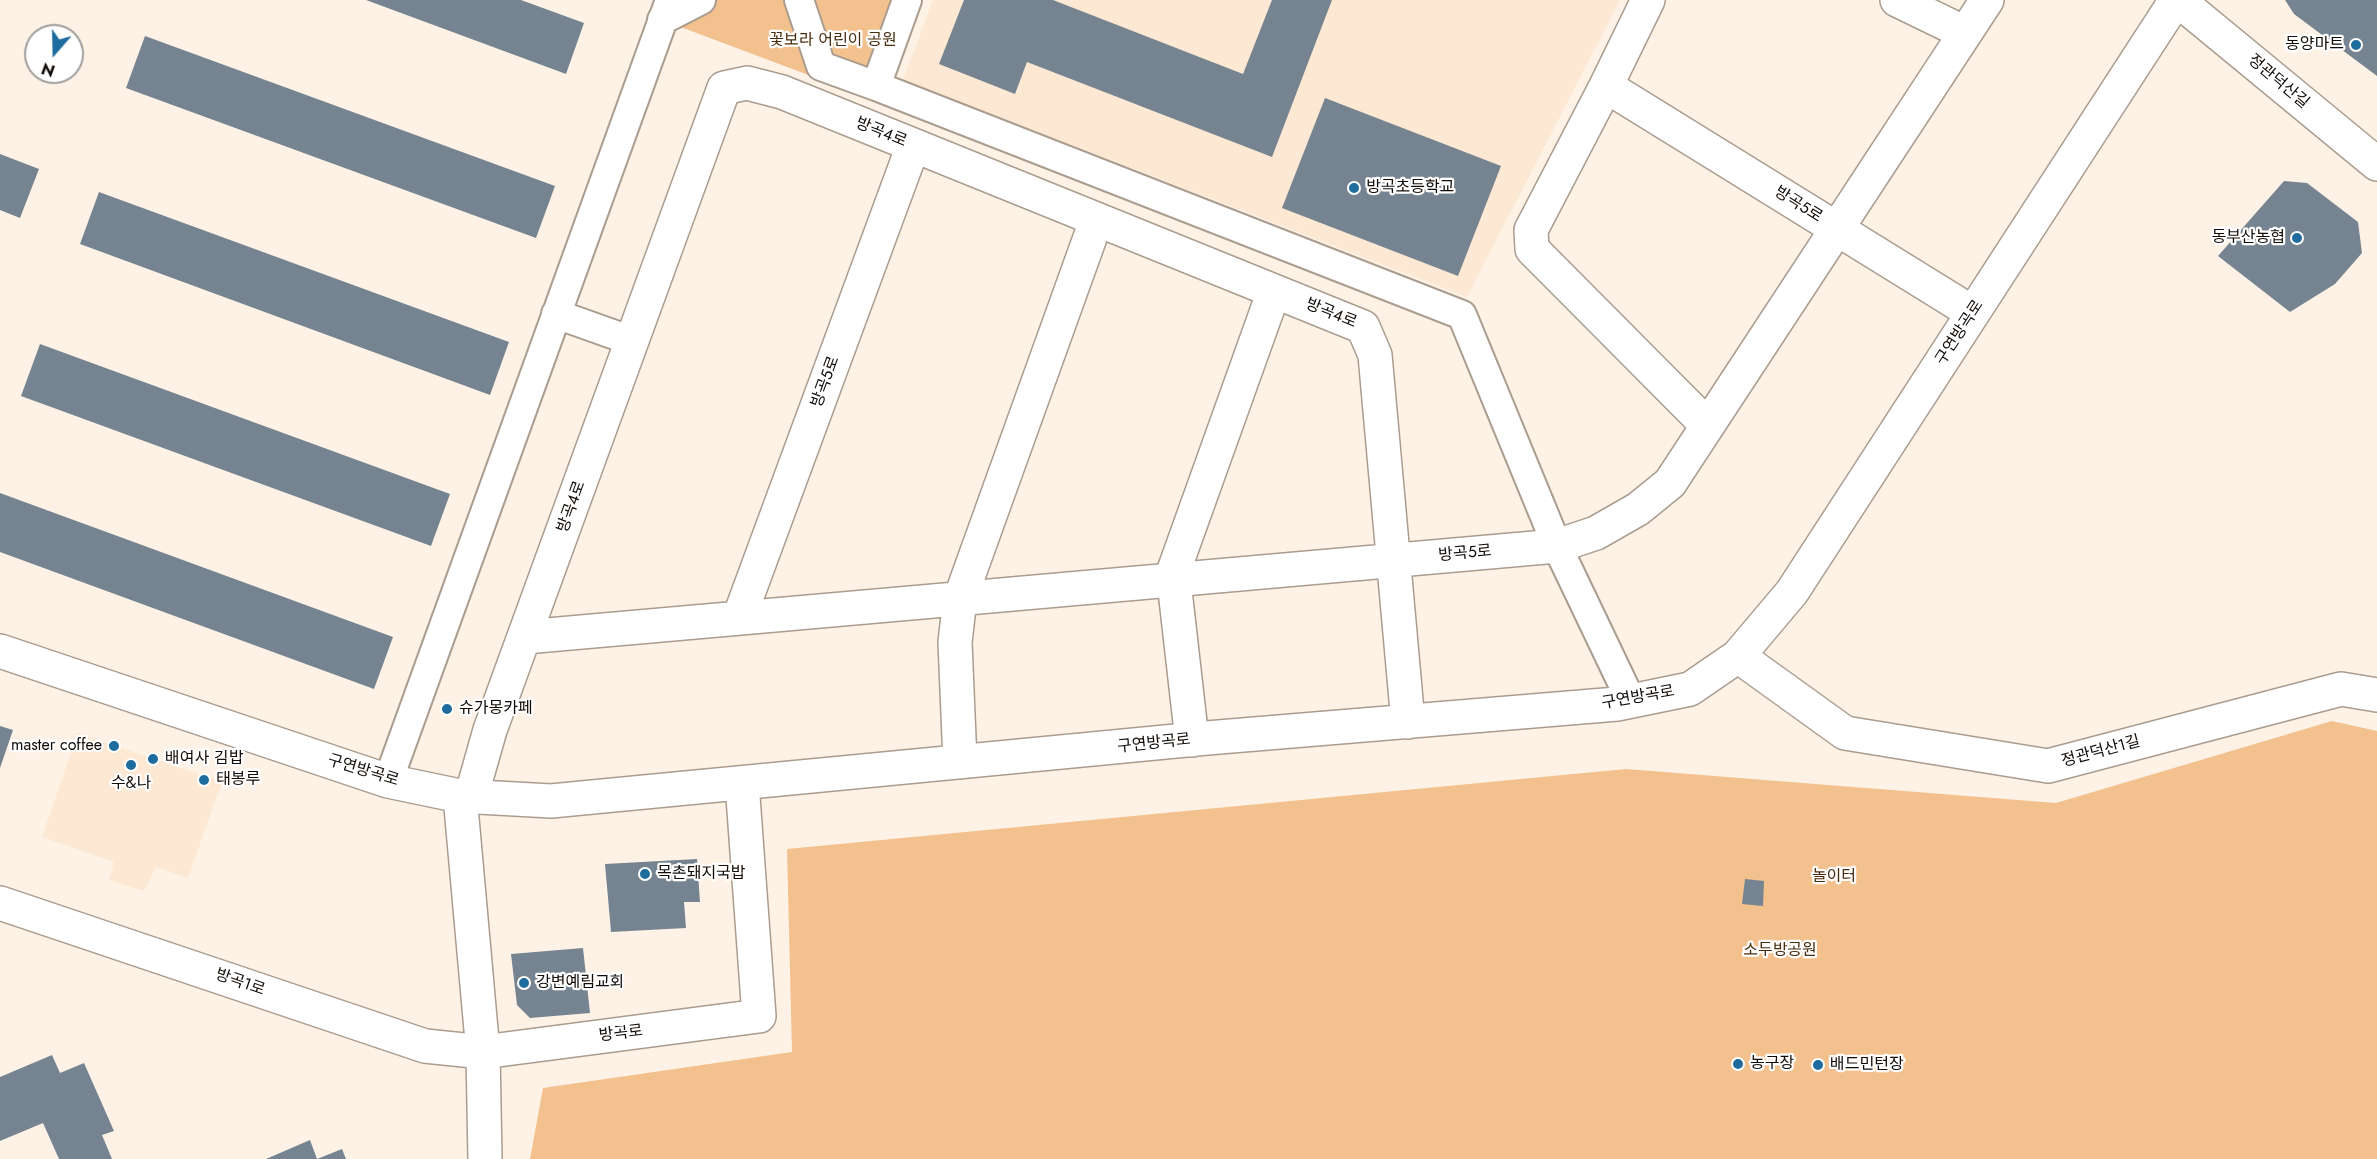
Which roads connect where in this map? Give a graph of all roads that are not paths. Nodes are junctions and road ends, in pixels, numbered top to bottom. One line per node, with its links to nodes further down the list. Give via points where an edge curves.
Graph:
1 (701, 0): 8 (street)
2 (799, 0): 10 (street, via 821,66)
3 (907, 0): 10 (street)
4 (1648, 0): 11 (street)
5 (1897, 0): 9 (street)
6 (1987, 0): 9 (street, 방곡5로)
7 (2177, 0): 13 (street, 정관덕산길); 17 (street, 구연방곡로)
8 (666, 10): 18 (street)
9 (1965, 33): 15 (street, 방곡5로)
10 (876, 86): 21 (street, via 1462,315)
11 (1606, 86): 15 (street, 방곡5로); 20 (street, via 1531,230 1532,249)
12 (913, 146): 14 (street, 방곡4로); 19 (street, 방곡4로, via 782,92 747,83 724,88); 25 (street, 방곡5로)
13 (2377, 164)
14 (1096, 221): 16 (street, 방곡4로); 24 (street)
15 (1837, 230): 17 (street); 20 (street, 방곡5로)
16 (1274, 291): 22 (street, 방곡4로, via 1363,327 1375,356); 23 (street)
17 (1973, 313): 28 (street, 구연방곡로, via 1792,592)
18 (556, 314): 19 (street); 34 (street)
19 (632, 341): 26 (street, 방곡4로)
20 (1707, 425): 21 (street, 방곡5로, via 1670,483 1638,509 1596,533)
21 (1557, 546): 22 (street, 방곡5로); 30 (street)
22 (1392, 560): 23 (street, 방곡5로); 31 (street, 방곡4로)
23 (1173, 580): 24 (street, 방곡5로); 32 (street)
24 (960, 599): 25 (street, 방곡5로); 33 (street, via 955,642)
25 (740, 618): 26 (street, 방곡5로)
26 (525, 637): 36 (street, 방곡4로)
27 (0, 651): 34 (street, 구연방곡로)
28 (1738, 656): 29 (street, 정관덕산1길, via 1845,733 2048,765 2341,689); 30 (street, 구연방곡로, via 1690,689)
29 (2377, 695)
30 (1631, 701): 31 (street, 구연방곡로)
31 (1408, 722): 32 (street, 구연방곡로)
32 (1192, 740): 33 (street, 구연방곡로)
33 (960, 762): 35 (street, 구연방곡로)
34 (388, 781): 36 (street, 구연방곡로)
35 (741, 783): 36 (street, 구연방곡로, via 551,801); 38 (street, 방곡로, via 759,1016)
36 (466, 796): 38 (street)
37 (0, 903): 38 (street, 방곡1로, via 424,1046)
38 (483, 1052): 39 (street)
39 (485, 1159)

